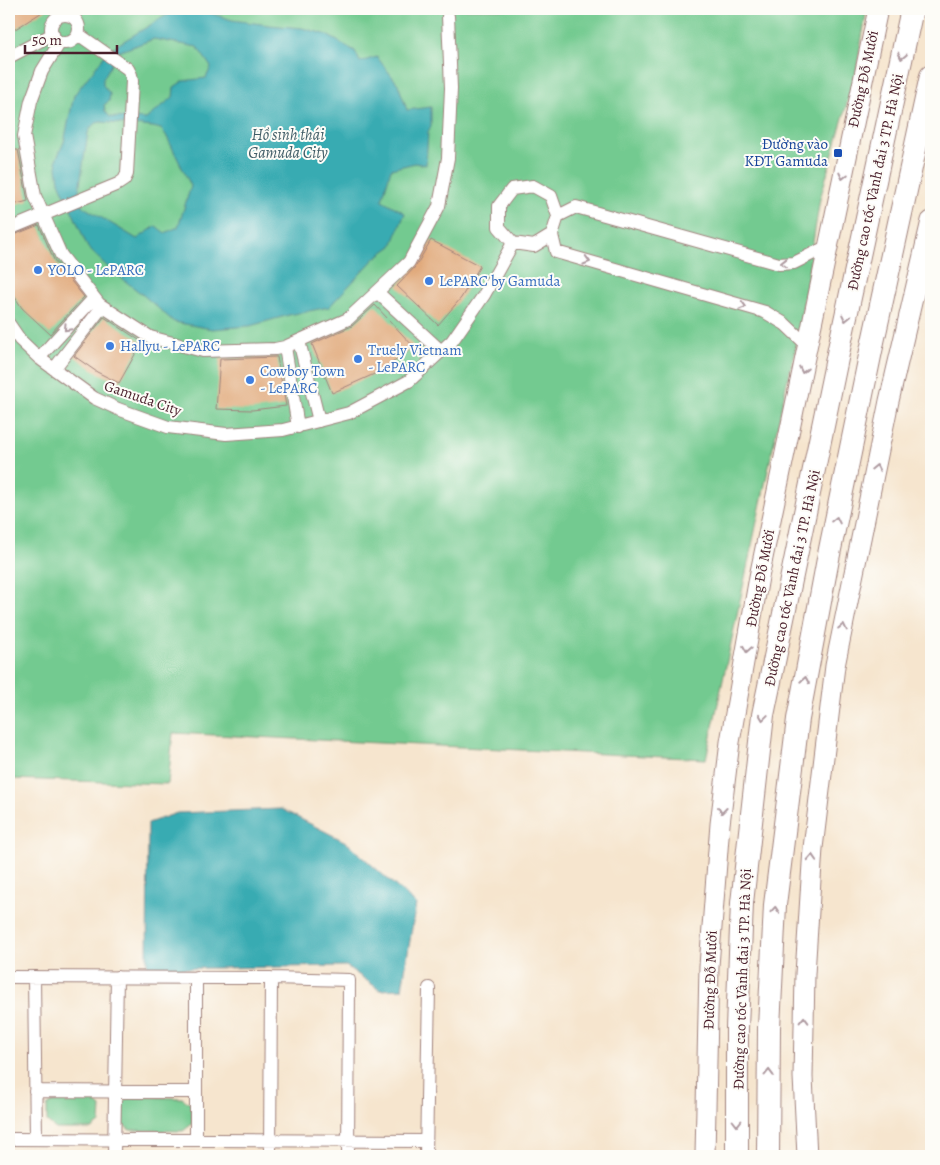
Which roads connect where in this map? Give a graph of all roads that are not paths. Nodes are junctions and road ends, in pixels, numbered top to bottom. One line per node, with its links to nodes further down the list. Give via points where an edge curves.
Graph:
1 (878, 9): 14 (main road, Đường Đỗ Mười, one-way to 14)
2 (912, 9): 47 (highway, Đường cao tốc Vành đai 3 TP. Hà Nội, one-way to 47, via 763,715 742,902 737,1028)
3 (448, 16): 15 (street, via 451,88 448,158 439,206 410,262)
4 (78, 34): 5 (street, via 69,42); 5 (street, via 77,21 65,15 54,21 52,30); 8 (street, via 128,69 131,75 127,174 118,184)
5 (57, 38): 6 (street); 8 (street, via 31,101 24,136 35,196)
6 (9, 58)
7 (931, 76): 48 (highway, Đường cao tốc Vành đai 3 TP. Hà Nội, one-way to 7, via 769,1028 775,905 798,719 873,341)
8 (43, 215): 11 (street); 16 (street, via 61,255)
9 (558, 216): 12 (street); 13 (street, via 551,196 533,186 512,190 499,206 499,227); 14 (street, one-way to 9, via 794,263 778,264 576,208)
10 (931, 221): 49 (main road, one-way to 10, via 803,1077 806,964 813,848 835,666 889,401)
11 (9, 229)
12 (552, 235): 13 (street, via 534,246); 19 (street, one-way to 19, via 556,252 765,312 785,324)
13 (513, 243): 21 (street, Gamuda City, via 484,296 452,341)
14 (828, 246): 19 (main road, Đường Đỗ Mười)
15 (375, 294): 18 (street, via 348,319); 21 (street)
16 (98, 303): 20 (street, via 150,337 203,351); 22 (street, one-way to 22); 23 (street)
17 (9, 324): 22 (street, Gamuda City)
18 (299, 341): 20 (street); 24 (street)
19 (808, 346): 46 (main road, Đường Đỗ Mười, one-way to 46, via 759,577 730,742 709,966)
20 (284, 347): 25 (street)
21 (438, 354): 24 (street, Gamuda City, via 409,381 349,413)
22 (39, 358): 23 (street, Gamuda City)
23 (54, 369): 25 (street, Gamuda City, via 94,398 168,427 226,434)
24 (319, 421): 25 (street, Gamuda City)
25 (298, 427)
26 (9, 977): 27 (street)
27 (34, 977): 28 (street); 32 (street)
28 (117, 977): 29 (street); 33 (street)
29 (196, 977): 30 (street); 34 (street)
30 (271, 978): 39 (street); 40 (street, via 349,980)
31 (429, 988): 41 (street)
32 (35, 1091): 33 (street); 36 (street)
33 (115, 1091): 34 (street); 37 (street)
34 (196, 1092): 38 (street)
35 (9, 1139): 36 (street)
36 (36, 1140): 37 (street)
37 (114, 1140): 38 (street); 42 (street)
38 (196, 1140): 39 (street)
39 (270, 1140): 40 (street); 43 (street)
40 (348, 1140): 41 (street); 44 (street)
41 (426, 1141): 45 (street)
42 (114, 1156)
43 (270, 1156)
44 (348, 1156)
45 (426, 1156)
46 (705, 1156)
47 (737, 1156)
48 (768, 1156)
49 (807, 1156)

